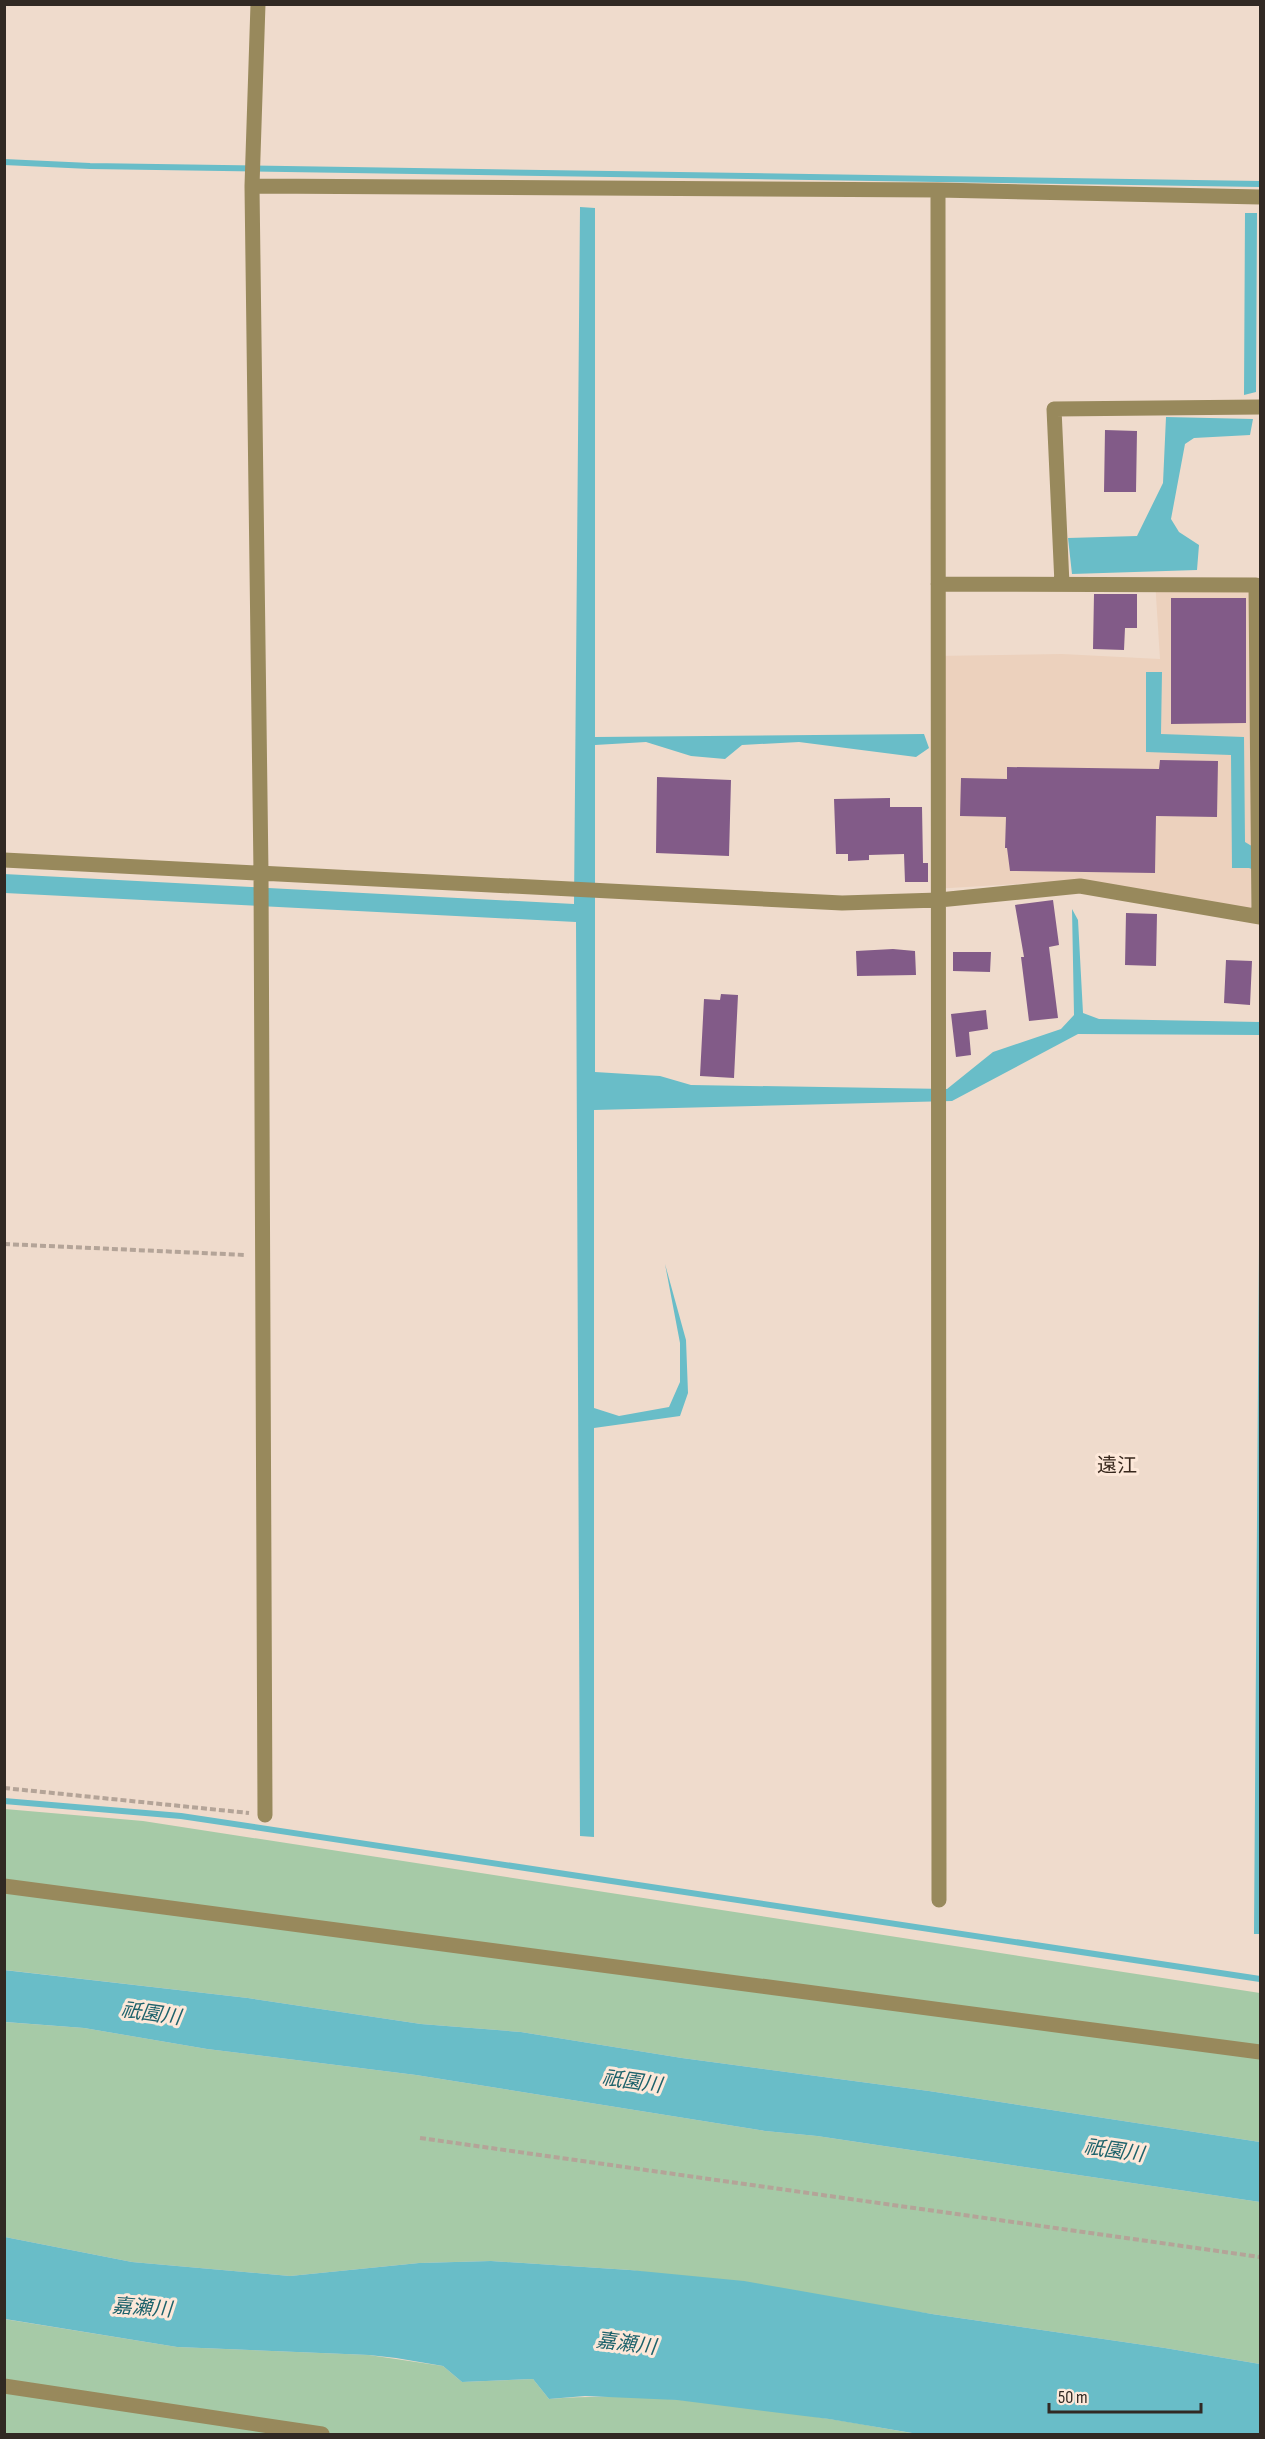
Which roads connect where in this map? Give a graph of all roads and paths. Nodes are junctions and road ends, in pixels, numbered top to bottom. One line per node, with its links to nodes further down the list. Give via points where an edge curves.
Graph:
1 (258, 4): 2 (street)
2 (252, 186): 3 (street); 11 (street)
3 (938, 190): 4 (street); 6 (street)
4 (1260, 197)
5 (1260, 407): 7 (street, via 1054,409)
6 (938, 584): 7 (street); 12 (street)
7 (1062, 584): 8 (street, via 1256,585)
8 (1259, 618): 9 (street)
9 (1259, 747): 13 (street)
10 (4, 860): 11 (street)
11 (261, 878): 12 (street, via 842,903); 15 (street)
12 (939, 900): 13 (street, via 1080,886); 19 (street)
13 (1260, 917)
14 (4, 1244): 15 (path)
15 (262, 1256): 17 (street)
16 (4, 1788): 17 (path)
17 (265, 1815)
18 (4, 1886): 20 (street)
19 (939, 1900)
20 (1260, 2052)
21 (420, 2138): 22 (path)
22 (1260, 2257)
23 (4, 2386): 24 (street)
24 (322, 2434)

